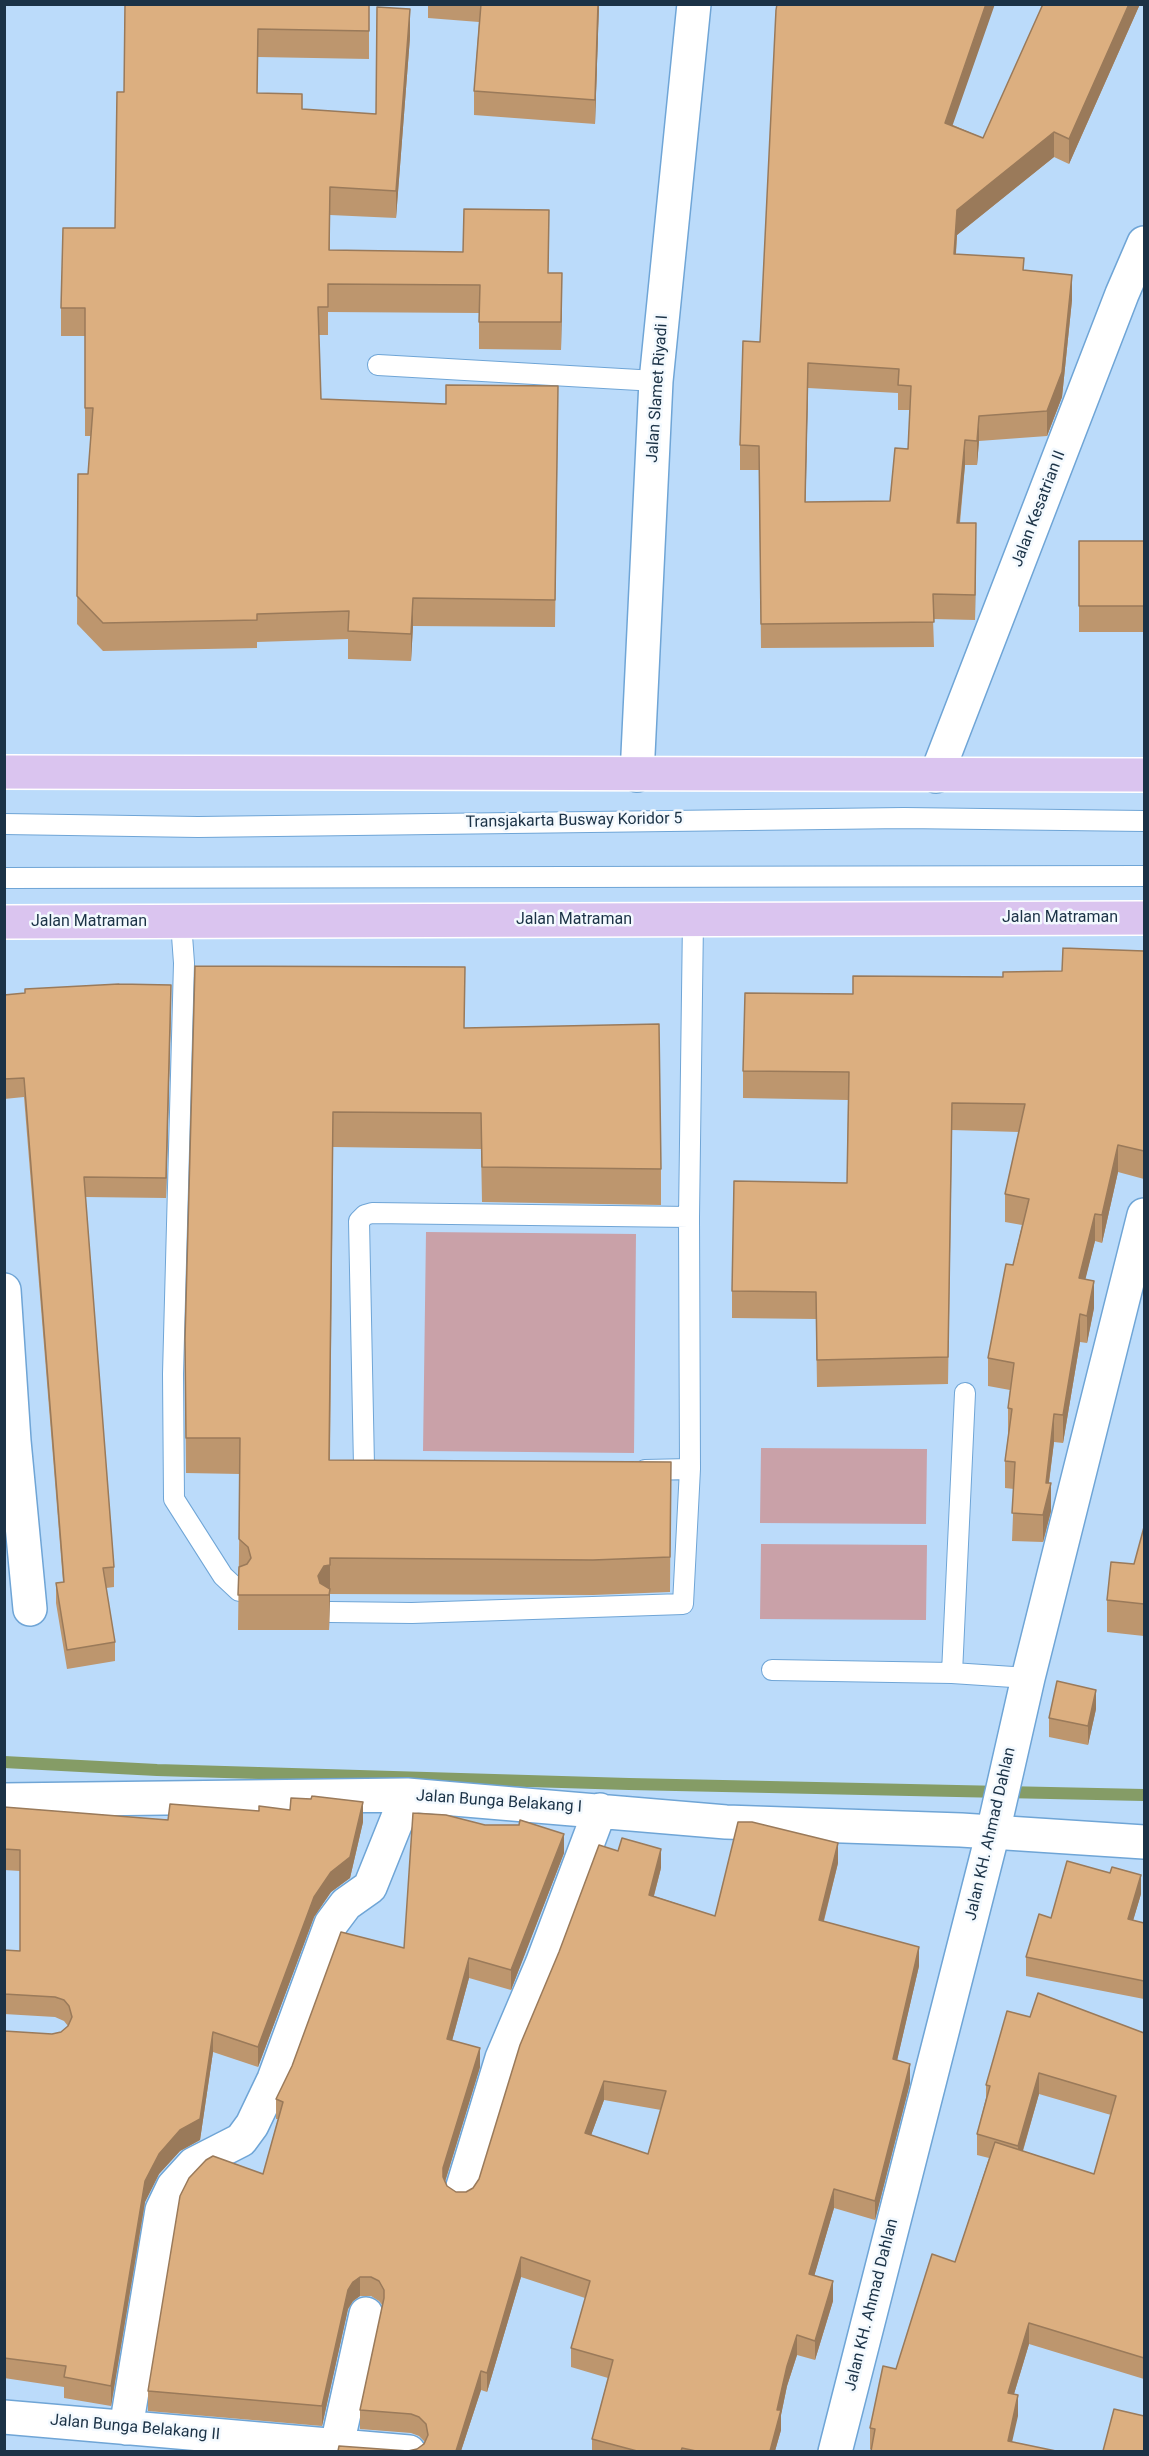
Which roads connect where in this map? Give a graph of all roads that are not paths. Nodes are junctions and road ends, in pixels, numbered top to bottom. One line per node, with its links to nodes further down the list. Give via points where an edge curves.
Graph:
1 (694, 4): 4 (street, Jalan Slamet Riyadi I)
2 (1144, 243): 8 (street, Jalan Kesatrian II)
3 (378, 365): 4 (lane)
4 (656, 381): 6 (street, Jalan Slamet Riyadi I)
5 (4, 772): 6 (main road)
6 (636, 775): 8 (main road)
7 (1144, 775): 8 (main road)
8 (936, 776)
9 (1144, 821): 10 (lane, Transjakarta Busway Koridor 5, via 881,818 198,827)
10 (4, 824)
11 (1144, 876): 12 (lane)
12 (4, 878)
13 (1144, 918): 14 (main road, Jalan Matraman)
14 (693, 920): 16 (main road, Jalan Matraman); 18 (lane)
15 (4, 922): 16 (main road, Jalan Matraman)
16 (181, 922): 24 (lane, via 184,963 173,1374 174,1499 223,1576)
17 (1144, 1215): 29 (street, Jalan KH. Ahmad Dahlan)
18 (688, 1217): 21 (lane); 23 (lane, via 372,1213 359,1221 364,1466 381,1476)
19 (4, 1290): 25 (street)
20 (965, 1393): 28 (lane)
21 (690, 1469): 22 (lane); 26 (lane, via 683,1604)
22 (631, 1470)
23 (405, 1475)
24 (239, 1591)
25 (30, 1610)
26 (330, 1612)
27 (772, 1670): 28 (lane)
28 (952, 1673): 29 (lane)
29 (1028, 1678): 33 (street, Jalan KH. Ahmad Dahlan)
30 (407, 1795): 31 (street, Jalan Bunga Belakang I); 32 (street, Jalan Bunga Belakang I); 38 (street, via 370,1887 346,1904 332,1923 274,2079 252,2125 241,2140 194,2164 172,2187 162,2210)
31 (4, 1800)
32 (600, 1810): 33 (street, Jalan Bunga Belakang I, via 726,1822); 35 (street, via 502,2058)
33 (995, 1823): 34 (street, Jalan Bunga Belakang I); 41 (street, Jalan KH. Ahmad Dahlan)
34 (1144, 1842)
35 (461, 2193)
36 (366, 2314): 39 (street)
37 (4, 2417): 38 (street, Jalan Bunga Belakang II)
38 (126, 2428): 39 (street, Jalan Bunga Belakang II)
39 (336, 2445): 40 (street, Jalan Bunga Belakang II)
40 (409, 2451)
41 (835, 2451)

